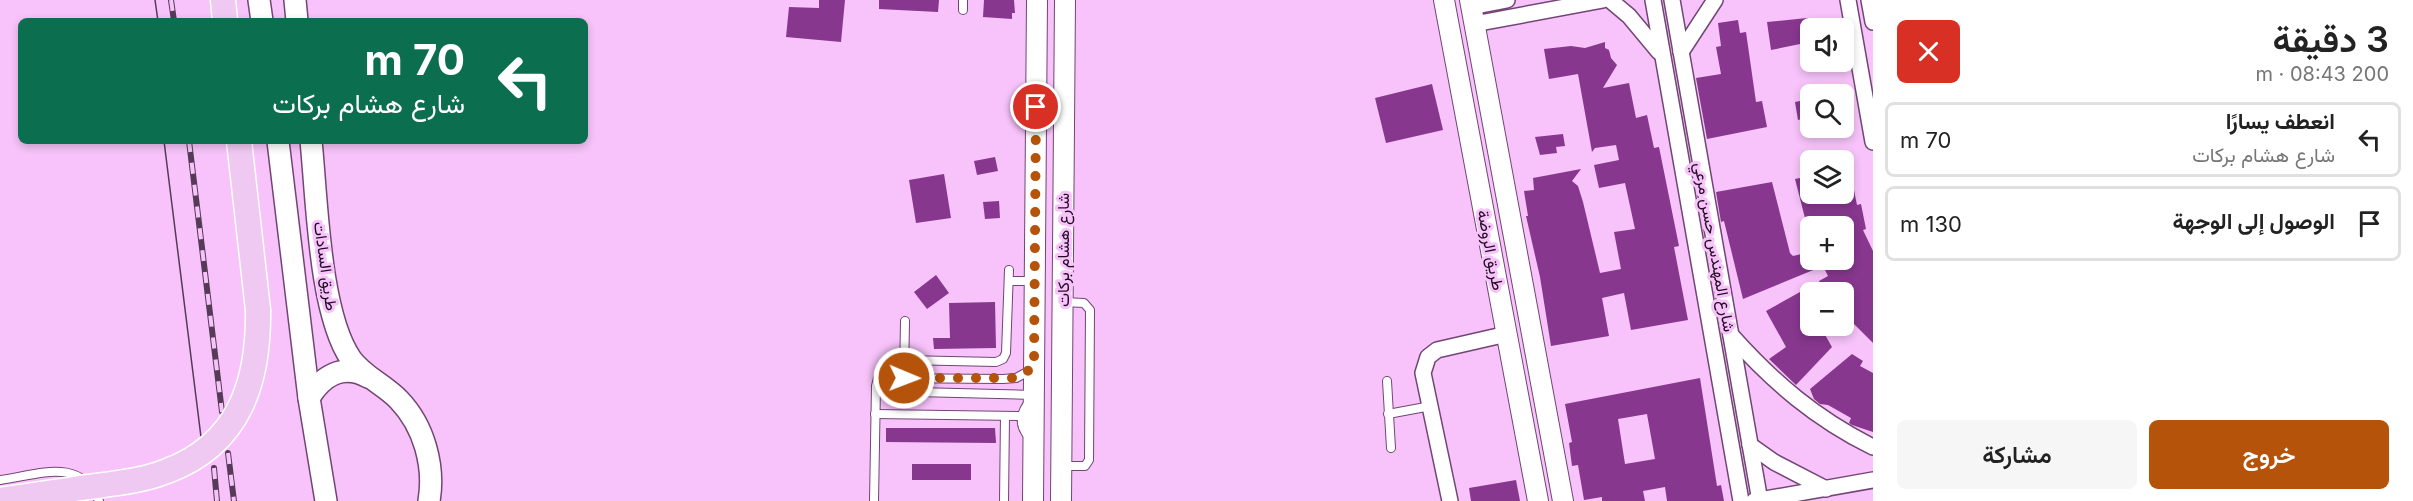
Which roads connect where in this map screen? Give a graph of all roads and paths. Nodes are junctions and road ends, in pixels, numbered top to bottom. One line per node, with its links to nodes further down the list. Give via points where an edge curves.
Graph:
1 (223, 0): 16 (main road)
2 (259, 0): 17 (main road)
3 (963, 0): 14 (lane)
4 (1037, 0): 21 (street, شارع هشام بركات)
5 (1065, 0): 20 (street, شارع هشام بركات)
6 (1444, 0): 27 (street, طريق الروضة)
7 (1507, 0): 15 (street)
8 (1603, 0): 15 (street)
9 (1610, 0): 19 (street, via 1647,35)
10 (1653, 0): 19 (street, شارع المهندس حسن مرعي)
11 (1672, 0): 18 (street, شارع المهندس حسن مرعي)
12 (1715, 0): 18 (street)
13 (1846, 3): 22 (street)
14 (963, 10)
15 (1472, 10): 26 (street, طريق الروضة)
16 (225, 18)
17 (262, 18)
18 (1681, 52): 38 (street, شارع المهندس حسن مرعي)
19 (1663, 57): 71 (street, شارع المهندس حسن مرعي)
20 (1064, 85): 21 (street); 34 (street, شارع هشام بركات)
21 (1037, 86): 30 (street, شارع هشام بركات)
22 (1873, 142)
23 (238, 144): 60 (main road, bridge, via 258,310 258,350 249,389 217,439 186,463)
24 (278, 144): 35 (main road, طريق السادات)
25 (311, 144): 33 (main road, طريق السادات)
26 (1510, 220): 27 (street, via 1500,231); 31 (street, طريق الروضة)
27 (1487, 228): 32 (street, طريق الروضة)
28 (1009, 270): 29 (lane)
29 (1009, 281): 30 (lane); 39 (lane, via 1004,358 996,362)
30 (1035, 281): 40 (street, شارع هشام بركات)
31 (1522, 282): 32 (street, via 1509,278); 70 (street, طريق الروضة)
32 (1498, 287): 37 (street, طريق الروضة)
33 (328, 300): 35 (main road, via 320,313 312,315); 42 (main road, طريق السادات, via 337,333 351,360)
34 (1062, 302): 56 (street, شارع هشام بركات); 56 (lane, via 1084,303 1090,310 1089,460 1085,466)
35 (300, 307): 46 (main road, طريق السادات)
36 (905, 321): 39 (lane)
37 (1507, 334): 47 (street, via 1432,353 1424,368); 69 (street, طريق الروضة)
38 (1731, 335): 53 (street, شارع المهندس حسن مرعي); 54 (street, via 1764,372 1801,404 1842,432)
39 (904, 360): 41 (lane)
40 (1034, 367): 41 (lane, via 1016,378); 45 (street, شارع هشام بركات)
41 (904, 378): 44 (lane, via 878,378)
42 (374, 380): 46 (main road, via 345,370 317,384); 63 (main road, طريق السادات, via 399,400 417,425 428,455)
43 (1387, 381): 49 (lane)
44 (876, 391): 45 (lane); 48 (lane)
45 (1034, 396): 51 (lane); 52 (street, شارع هشام بركات)
46 (309, 398): 62 (main road, طريق السادات)
47 (1431, 406): 49 (lane); 68 (street)
48 (875, 414): 50 (lane); 64 (lane)
49 (1389, 414): 55 (lane)
50 (1005, 416): 51 (lane); 65 (lane)
51 (1021, 416): 52 (lane, via 1023,430)
52 (1034, 439): 66 (street, شارع هشام بركات)
53 (1750, 445): 59 (street, via 1774,462); 72 (street, شارع المهندس حسن مرعي)
54 (1873, 447)
55 (1391, 448)
56 (1061, 466): 67 (street, شارع هشام بركات)
57 (0, 480): 60 (lane, via 69,471 84,480)
58 (1873, 480): 59 (street)
59 (1827, 488): 72 (street); 73 (street)
60 (90, 495): 61 (main road)
61 (0, 500)
62 (326, 501)
63 (429, 501)
64 (874, 501)
65 (1004, 501)
66 (1033, 501)
67 (1061, 501)
68 (1450, 501)
69 (1538, 501)
70 (1563, 501)
71 (1741, 501)
72 (1758, 501)
73 (1812, 501)

